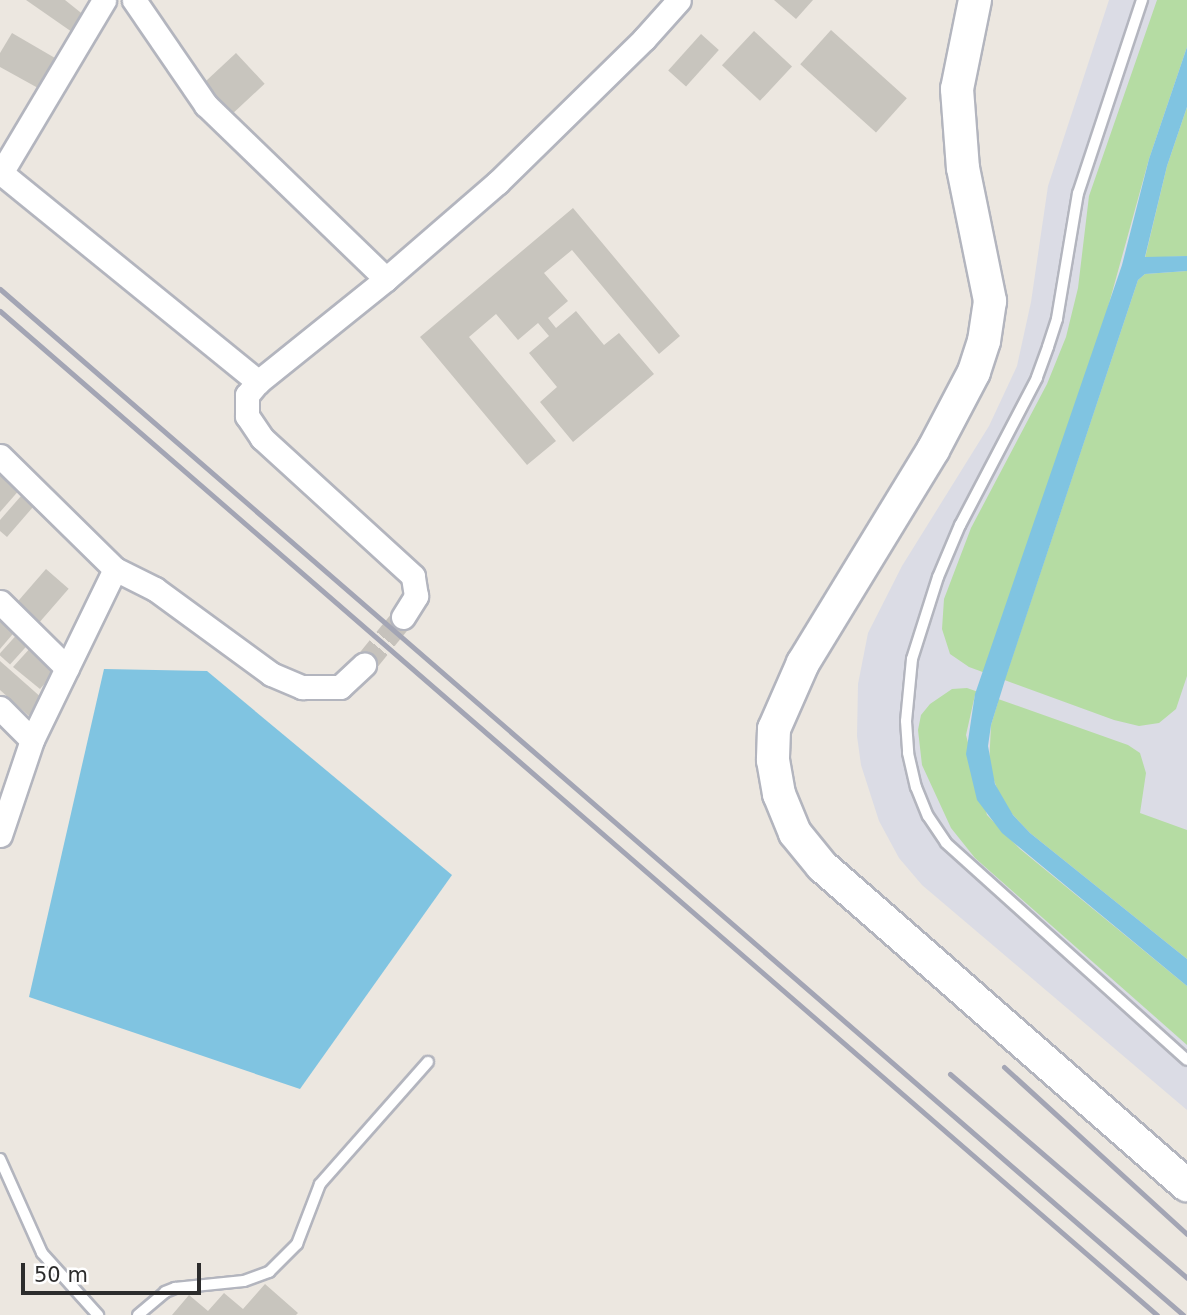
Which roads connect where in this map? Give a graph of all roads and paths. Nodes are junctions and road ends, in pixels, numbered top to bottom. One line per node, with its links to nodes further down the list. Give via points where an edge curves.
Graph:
1 (104, 0): 6 (street)
2 (134, 0): 7 (street, via 206,105)
3 (679, 0): 7 (street, via 497,183)
4 (975, 0): 21 (street, via 957,89 963,168 990,301 984,341 974,372 933,450 803,663 774,729 779,794 795,833 822,866)
5 (1142, 0): 18 (lane, via 1079,193 1048,347 938,577 912,659 906,721 916,787 946,843)
6 (1, 172): 8 (street)
7 (386, 279): 8 (street)
8 (258, 382): 12 (street, via 247,395 247,416 262,438 413,576 416,596)
9 (0, 456): 10 (street)
10 (115, 569): 13 (street, via 155,589 271,674 302,687 340,687); 14 (street)
11 (0, 602): 14 (street)
12 (403, 617)
13 (364, 665)
14 (67, 668): 16 (street)
15 (0, 708): 16 (street)
16 (32, 740): 17 (street)
17 (0, 835)
18 (1187, 1060)
19 (428, 1062): 23 (lane, via 320,1184 304,1233 269,1272 244,1281 175,1288)
20 (0, 1159): 22 (lane, via 42,1253)
21 (1187, 1185)
22 (98, 1315)
23 (138, 1315)

